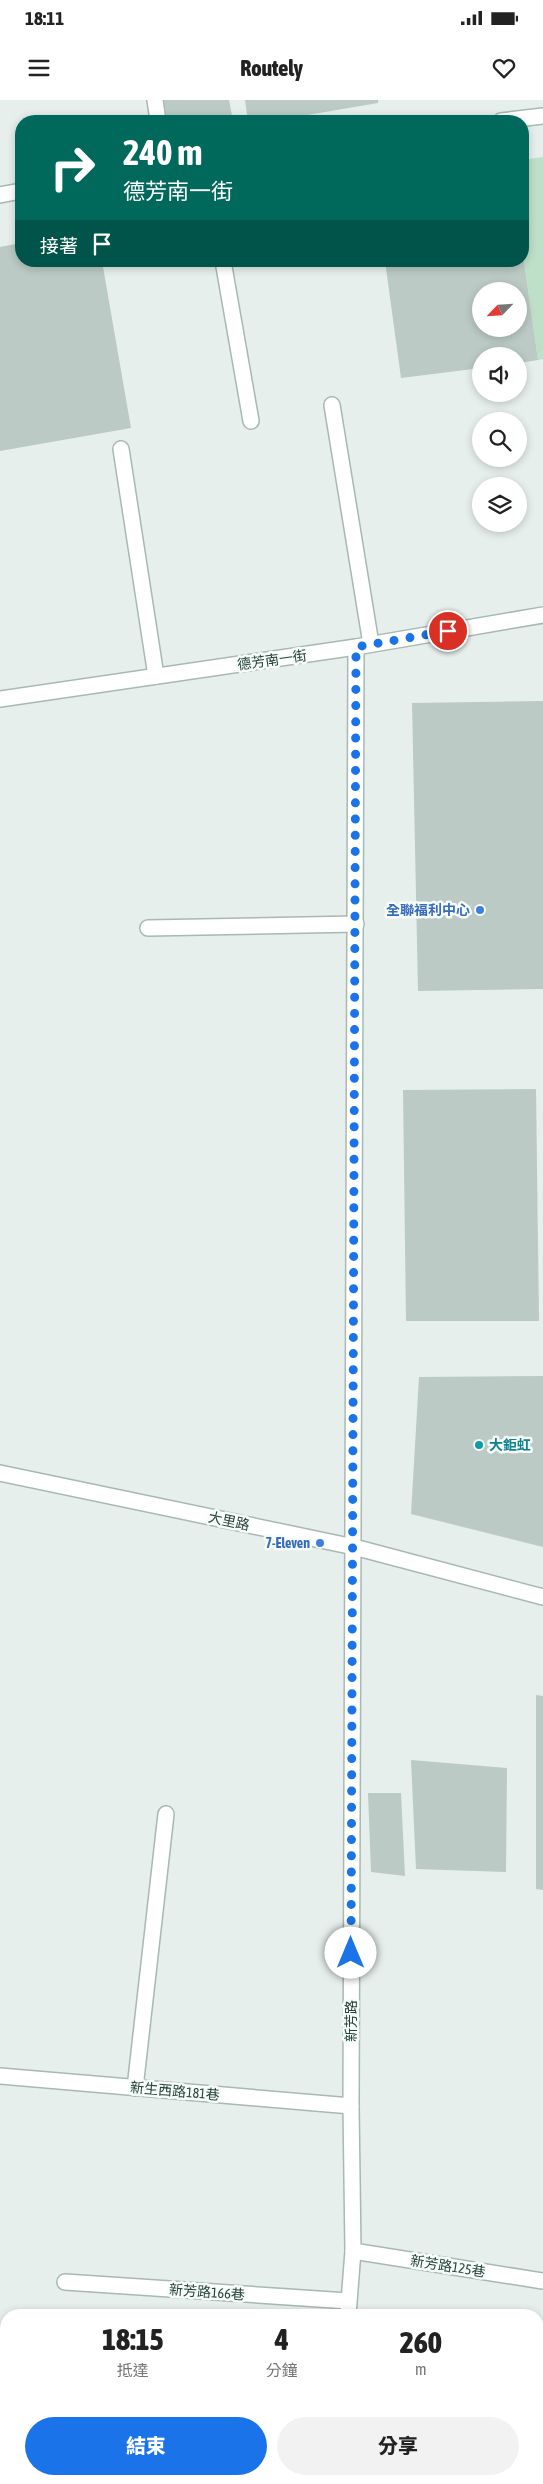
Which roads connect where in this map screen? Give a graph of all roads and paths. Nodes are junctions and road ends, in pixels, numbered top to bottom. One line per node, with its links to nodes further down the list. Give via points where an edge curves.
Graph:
1 (155, 100): 2 (street)
2 (157, 115)
3 (543, 116): 4 (street)
4 (529, 118)
5 (15, 193): 6 (street)
6 (0, 195)
7 (223, 267): 9 (street)
8 (332, 404): 12 (street)
9 (251, 421)
10 (120, 449): 14 (street)
11 (543, 615): 12 (street, 德芳南一街)
12 (372, 644): 13 (street, 德芳南一街)
13 (356, 647): 14 (street, 德芳南一街); 16 (street, 新芳路)
14 (156, 676): 15 (street, 德芳南一街)
15 (0, 699)
16 (356, 924): 17 (street); 19 (street, 新芳路)
17 (148, 928)
18 (0, 1473): 19 (street, 大里路)
19 (354, 1547): 20 (street, 大里路); 24 (street, 新芳路)
20 (543, 1597)
21 (166, 1814): 23 (street)
22 (0, 2076): 23 (street, 新生西路181巷)
23 (135, 2088): 24 (street, 新生西路181巷)
24 (351, 2106): 25 (street, 新芳路)
25 (353, 2251): 26 (street, 新芳路125巷); 28 (street, 新芳路)
26 (543, 2281)
27 (65, 2282): 28 (street, 新芳路166巷)
28 (348, 2308)

